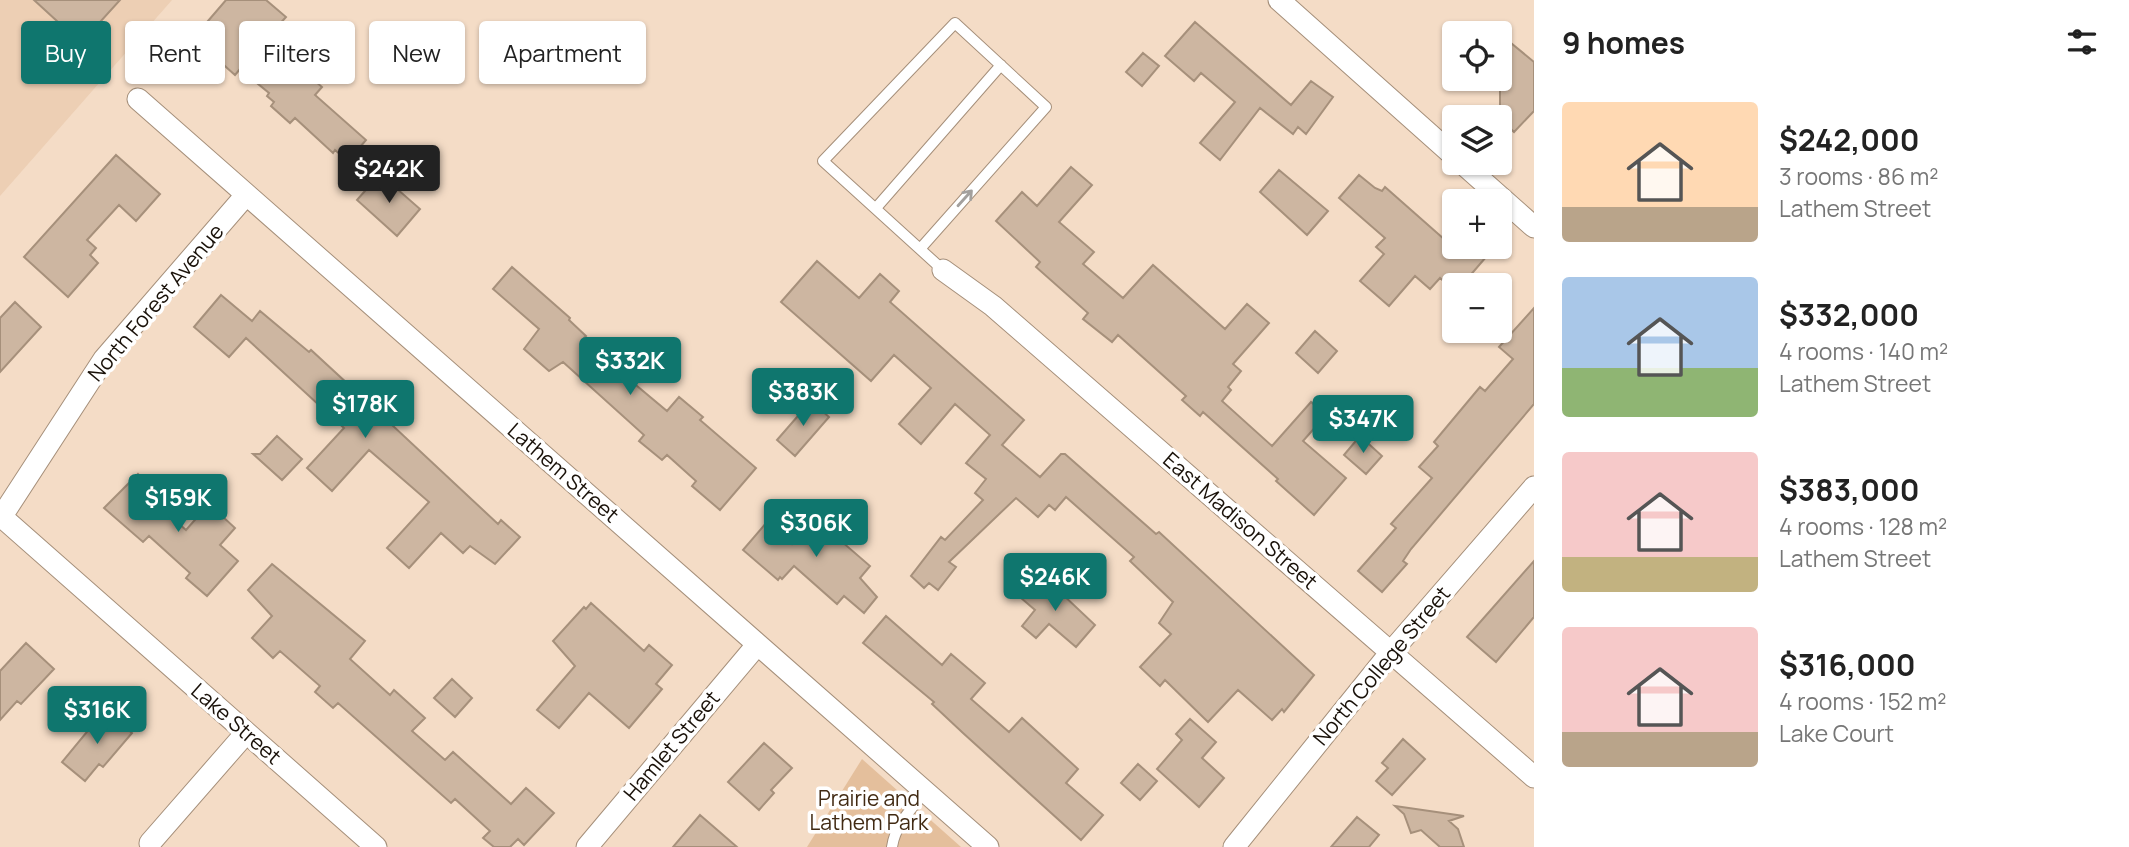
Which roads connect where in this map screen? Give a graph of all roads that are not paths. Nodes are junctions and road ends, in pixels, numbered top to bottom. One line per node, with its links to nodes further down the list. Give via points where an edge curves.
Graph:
1 (1279, 0): 4 (street)
2 (1001, 65): 7 (lane); 7 (lane, via 955,23 823,161); 9 (lane, one-way to 2, via 1046,107)
3 (138, 99): 6 (street, Lathem Street)
4 (1442, 145)
5 (1476, 175): 8 (street)
6 (246, 195): 12 (street, North Forest Avenue, via 104,359); 13 (street, Lathem Street)
7 (876, 208): 9 (lane)
8 (1534, 227)
9 (919, 249): 10 (lane)
10 (943, 270): 14 (street, East Madison Street, via 993,306)
11 (1534, 487): 14 (street, North College Street)
12 (1, 518): 15 (street, Lake Street)
13 (757, 645): 17 (street, Lathem Street); 20 (street, Hamlet Street)
14 (1391, 652): 16 (street, East Madison Street); 23 (street, North College Street)
15 (246, 733): 18 (street); 19 (street, Lake Street)
16 (1534, 776)
17 (925, 792): 21 (lane, via 905,817); 22 (street, Lathem Street)
18 (150, 842)
19 (376, 847)
20 (587, 847)
21 (892, 847)
22 (988, 847)
23 (1234, 847)

